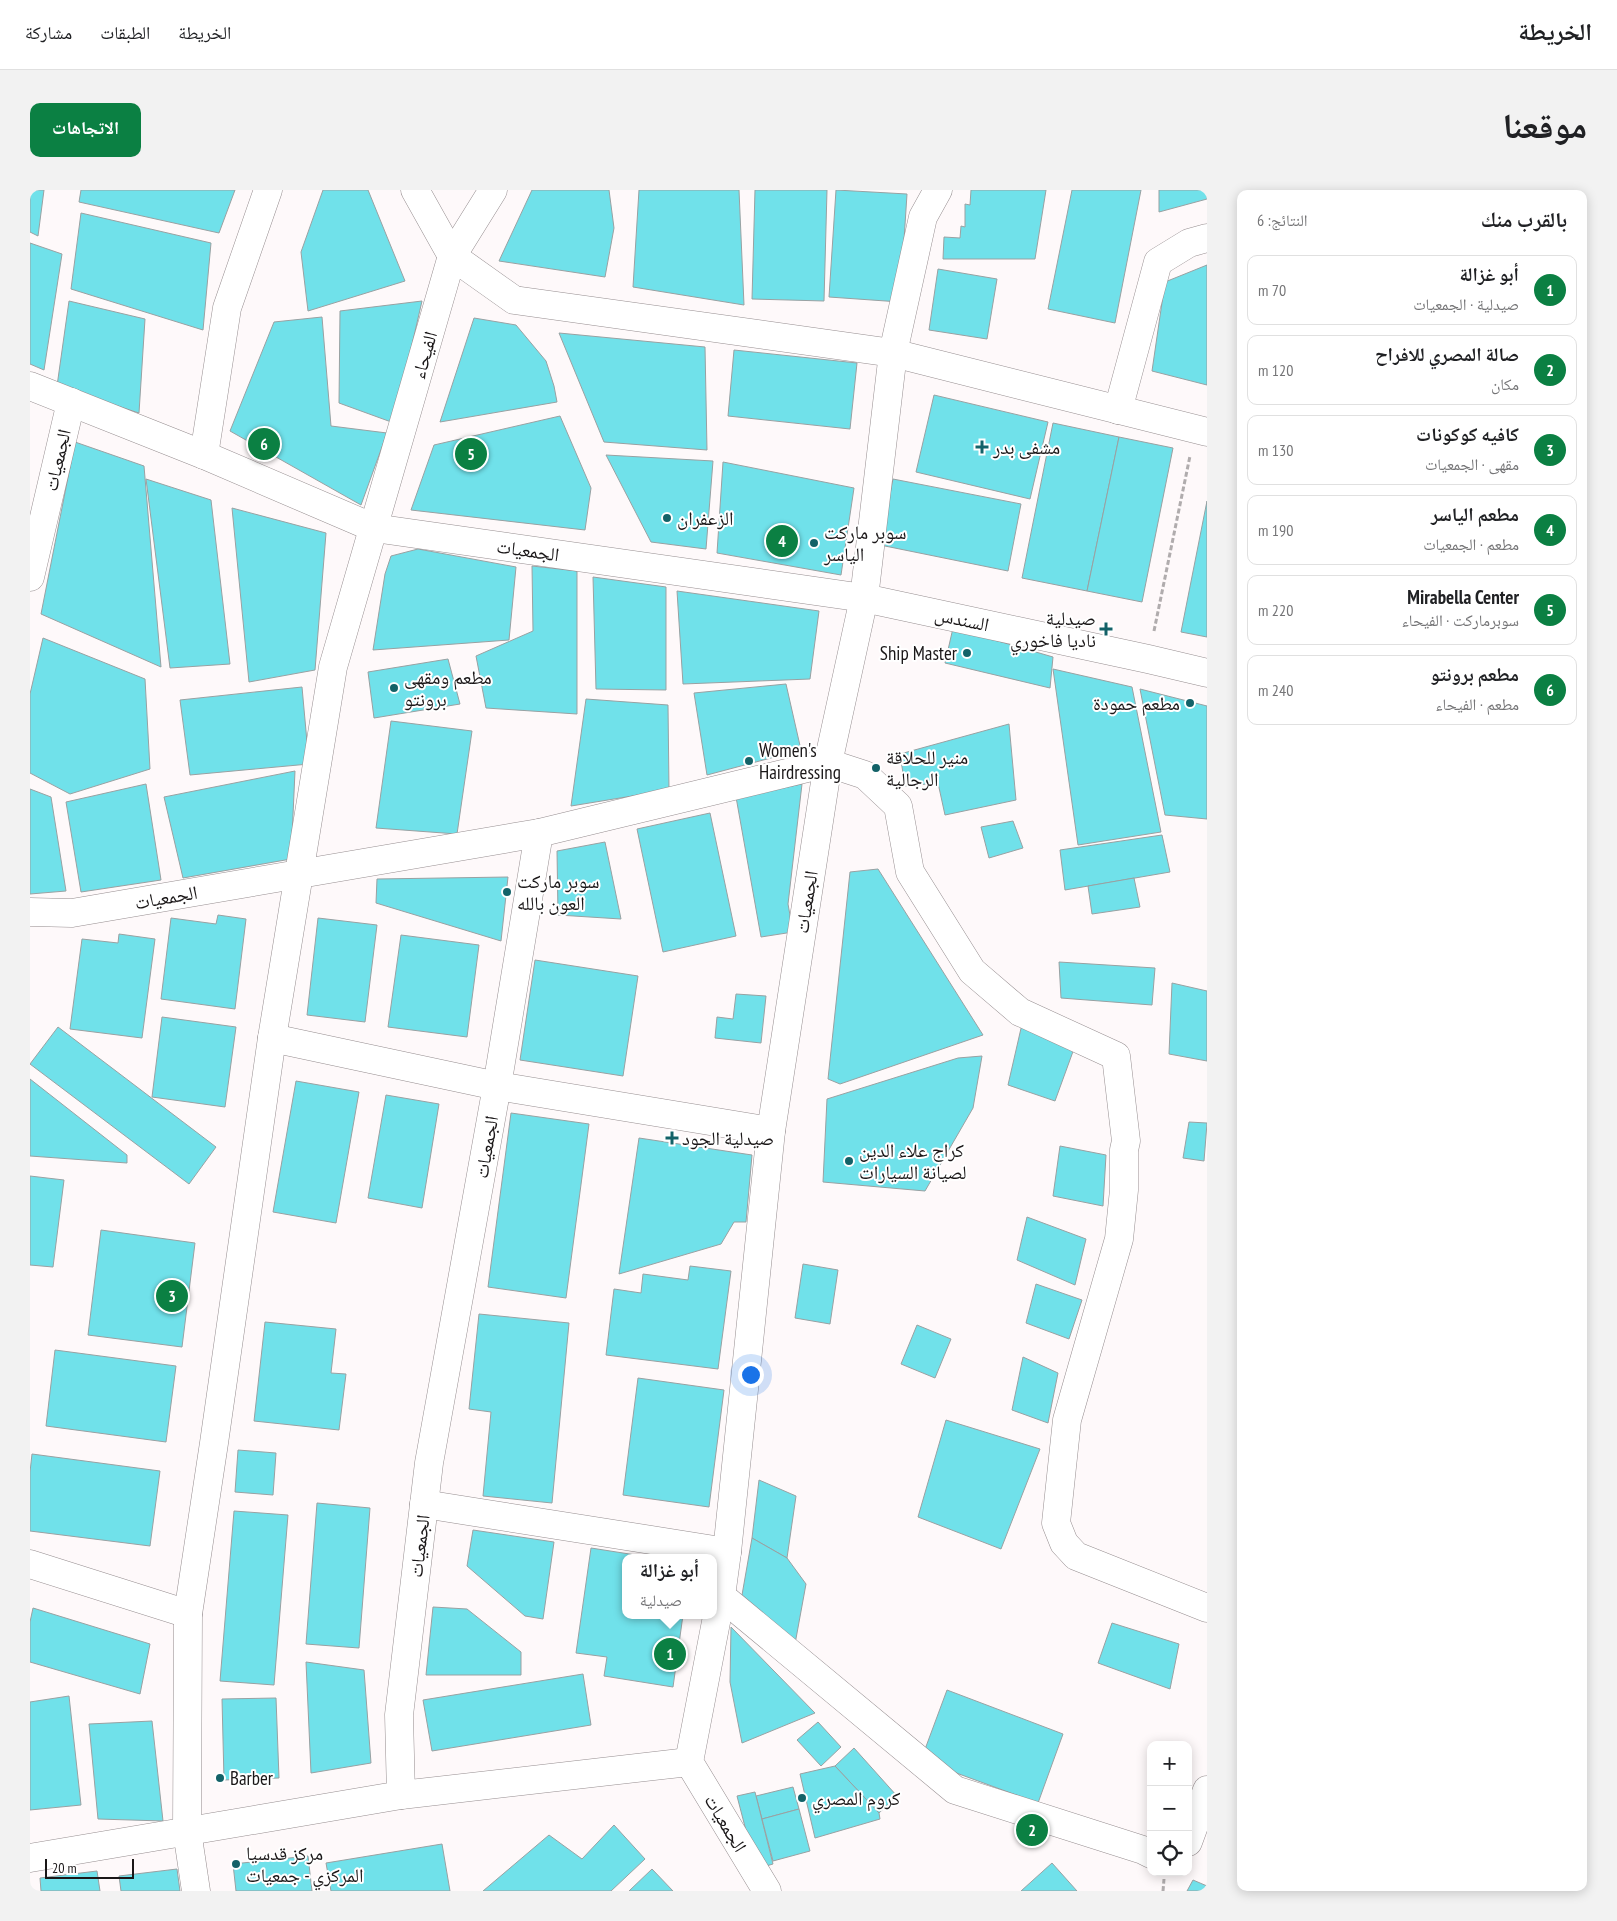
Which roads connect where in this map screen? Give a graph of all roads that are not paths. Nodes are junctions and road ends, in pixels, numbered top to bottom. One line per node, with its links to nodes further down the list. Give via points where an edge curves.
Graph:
1 (268, 190): 12 (street, via 227,308)
2 (415, 190): 6 (street)
3 (493, 190): 6 (street, الفيحاء)
4 (938, 190): 7 (street, via 923,217)
5 (1207, 238): 10 (street, via 1190,243 1158,262)
6 (452, 256): 7 (street, via 514,300); 13 (street, الفيحاء)
7 (893, 353): 10 (street); 15 (street)
8 (30, 386): 9 (street, الجمعيات)
9 (70, 402): 12 (street, الجمعيات); 14 (street, الجمعيات)
10 (1118, 410): 11 (street)
11 (1201, 431)
12 (204, 455): 13 (street, الجمعيات)
13 (374, 528): 15 (street, الجمعيات); 19 (street, via 333,667)
14 (30, 576)
15 (864, 598): 16 (street, السندس); 17 (street, الجمعيات)
16 (1207, 673)
17 (828, 763): 18 (street, الجمعيات); 23 (street, الجمعيات); 28 (street, via 865,774 898,806 910,872 972,971 1020,1012 1116,1056 1126,1141 1119,1239 1067,1420 1056,1523 1064,1543 1076,1556)
18 (539, 833): 19 (street, الجمعيات); 22 (street, الجمعيات)
19 (301, 873): 20 (street, الجمعيات, via 72,913); 21 (street)
20 (30, 912)
21 (272, 1038): 22 (street); 29 (street)
22 (497, 1086): 23 (street); 24 (street, الجمعيات)
23 (771, 1131): 25 (street, الجمعيات)
24 (424, 1504): 25 (street); 34 (street, الجمعيات, via 399,1715)
25 (727, 1552): 27 (street, الجمعيات)
26 (30, 1564): 29 (street)
27 (721, 1596): 30 (street, الجمعيات); 37 (street, via 955,1790)
28 (1207, 1608)
29 (188, 1614): 35 (street)
30 (717, 1617)
31 (717, 1619): 32 (street, الجمعيات)
32 (689, 1762): 34 (street); 40 (street, الجمعيات)
33 (1207, 1790): 36 (street)
34 (401, 1795): 35 (street)
35 (187, 1831): 38 (street); 39 (street)
36 (1192, 1831)
37 (1147, 1852)
38 (30, 1858)
39 (196, 1891)
40 (767, 1891)

